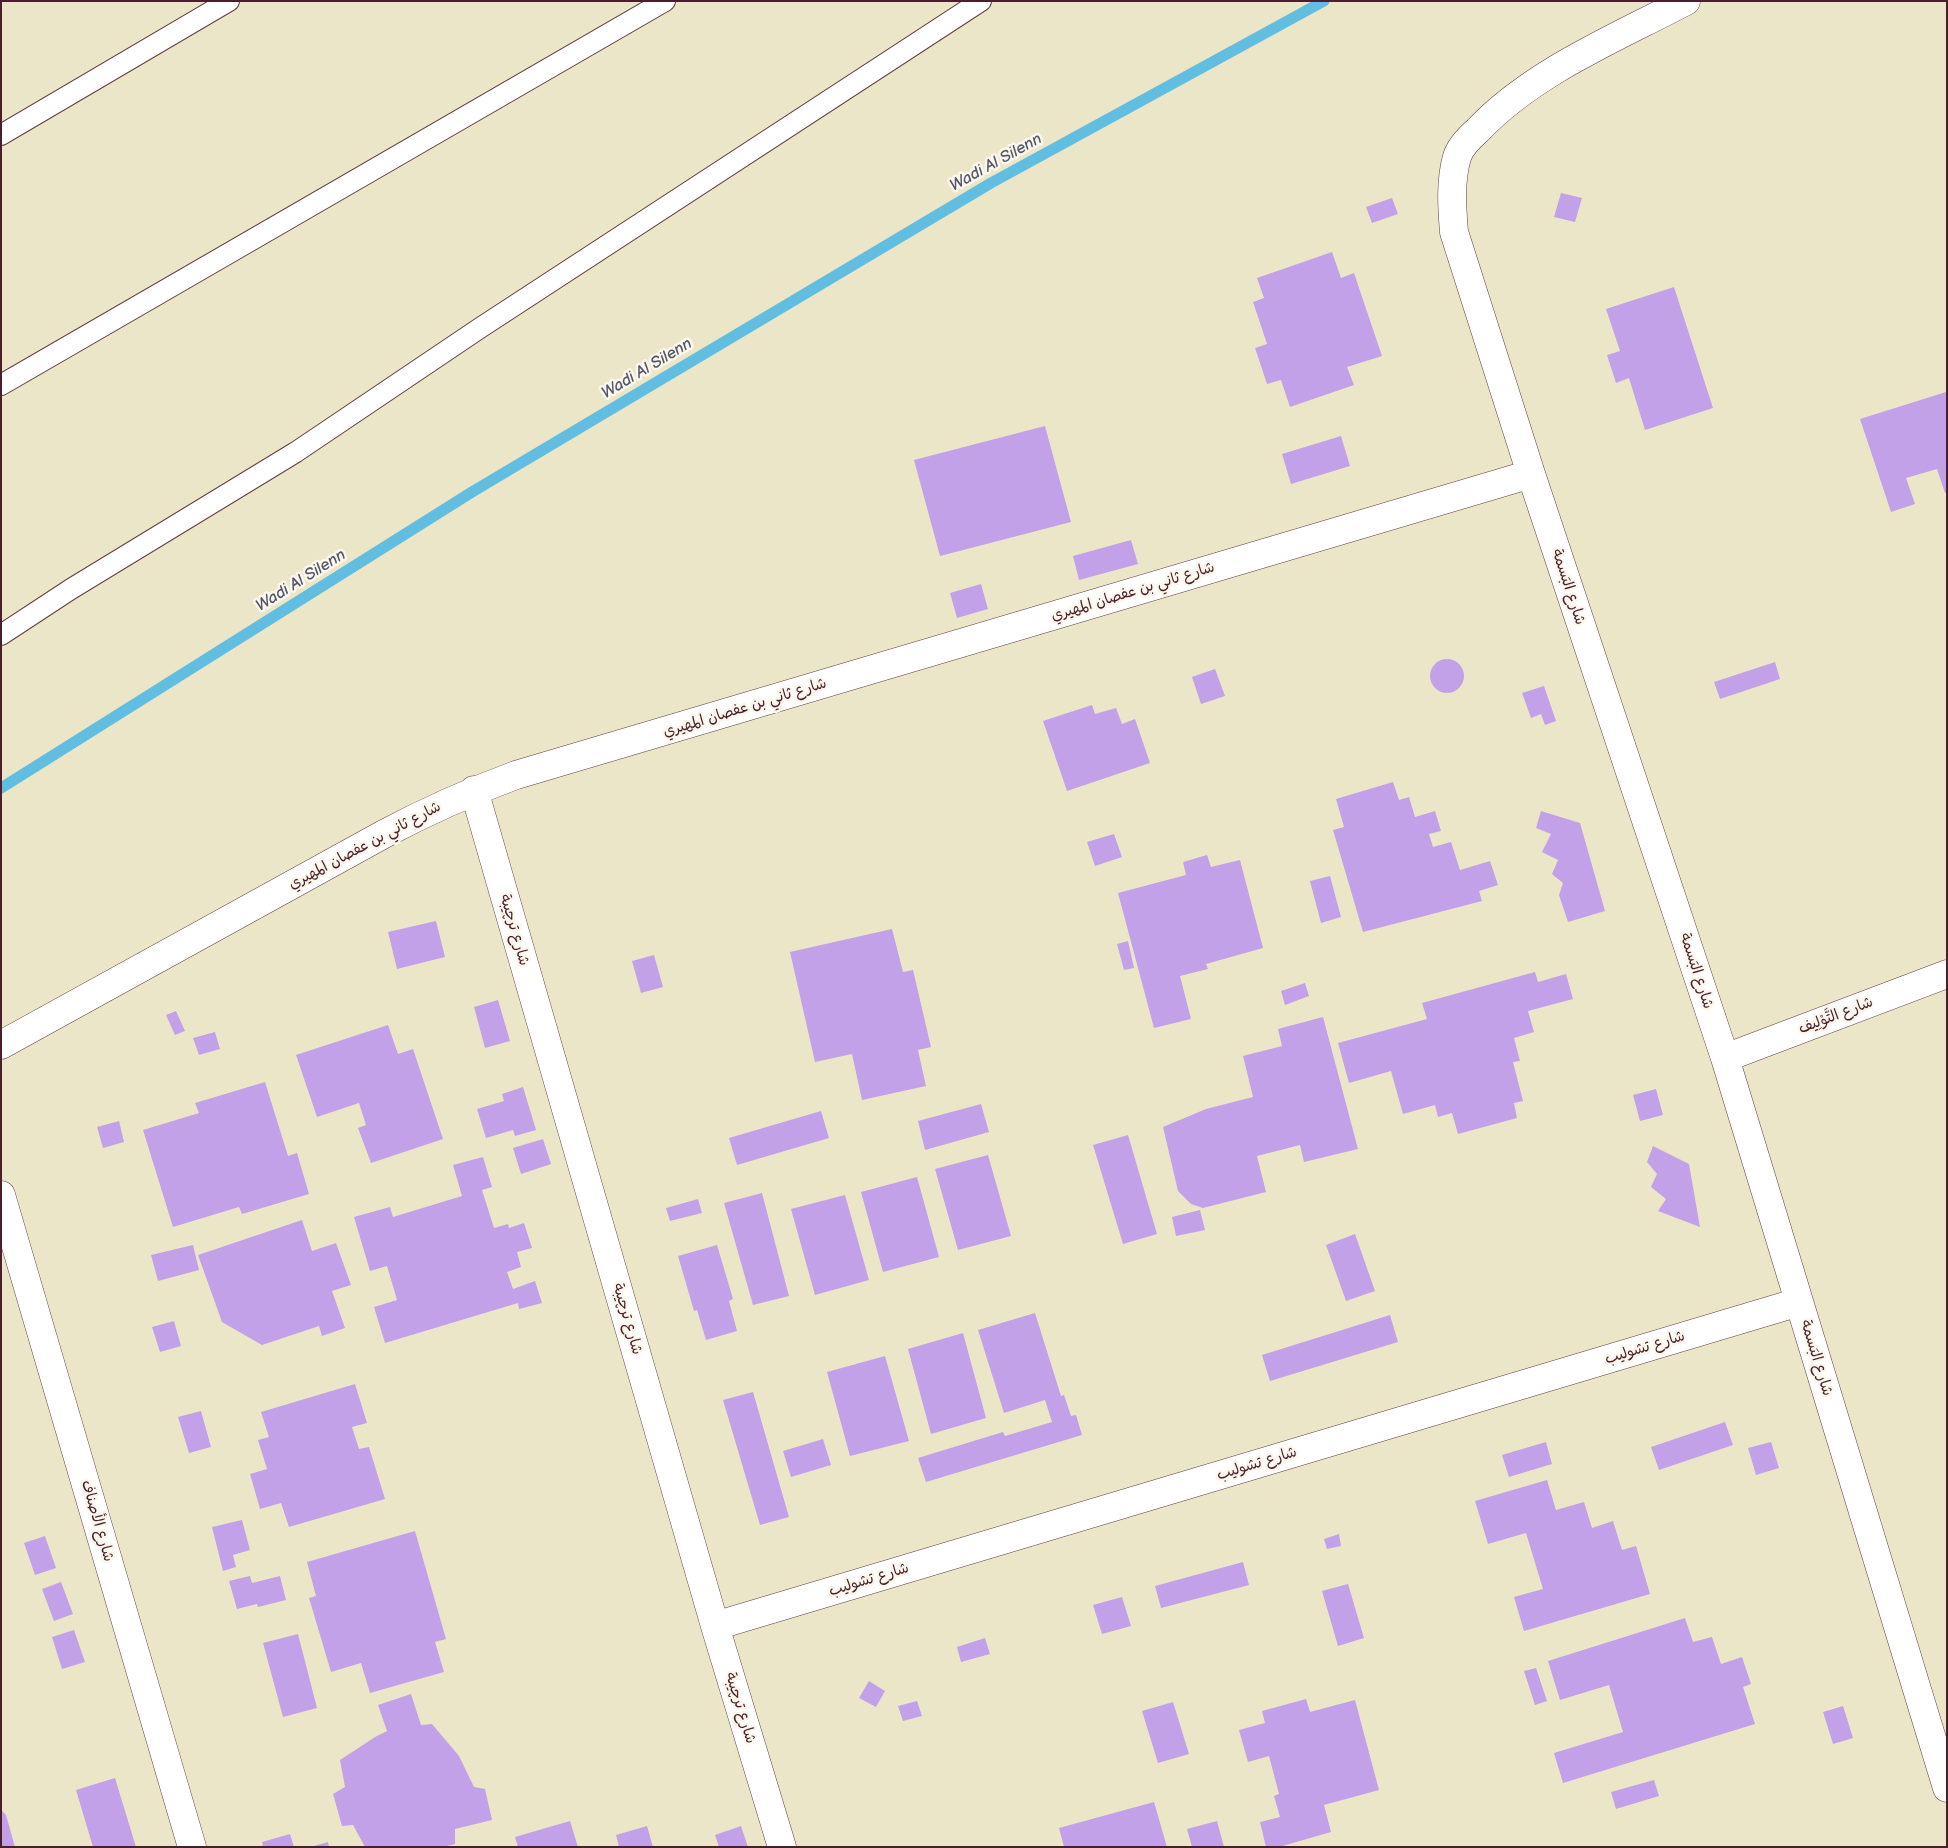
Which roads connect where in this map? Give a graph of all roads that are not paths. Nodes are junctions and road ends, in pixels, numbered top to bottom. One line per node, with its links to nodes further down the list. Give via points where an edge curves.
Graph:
1 (229, 1): 5 (lane)
2 (665, 1): 6 (lane)
3 (981, 1): 8 (lane, via 296,452)
4 (1686, 1): 7 (street, شارع البَسمة, via 1528,86 1497,109 1469,138 1458,155 1452,202 1454,232)
5 (1, 135)
6 (1, 385)
7 (1531, 474): 9 (street, شارع ثاني بن عفصان المهيري); 12 (street, شارع البَسمة)
8 (1, 635)
9 (474, 790): 11 (street, شارع ثاني بن عفصان المهيري, via 428,811); 15 (street, شارع ترچيبة)
10 (1947, 974): 12 (street, شارع التَّوْلِيف)
11 (1, 1045)
12 (1725, 1058): 14 (street, شارع البَسمة)
13 (1, 1195): 17 (street, شارع الأصناف)
14 (1799, 1302): 15 (street, شارع تشوليب); 16 (street, شارع البَسمة)
15 (715, 1626): 18 (street, شارع ترچيبة)
16 (1947, 1788)
17 (192, 1847)
18 (782, 1847)

